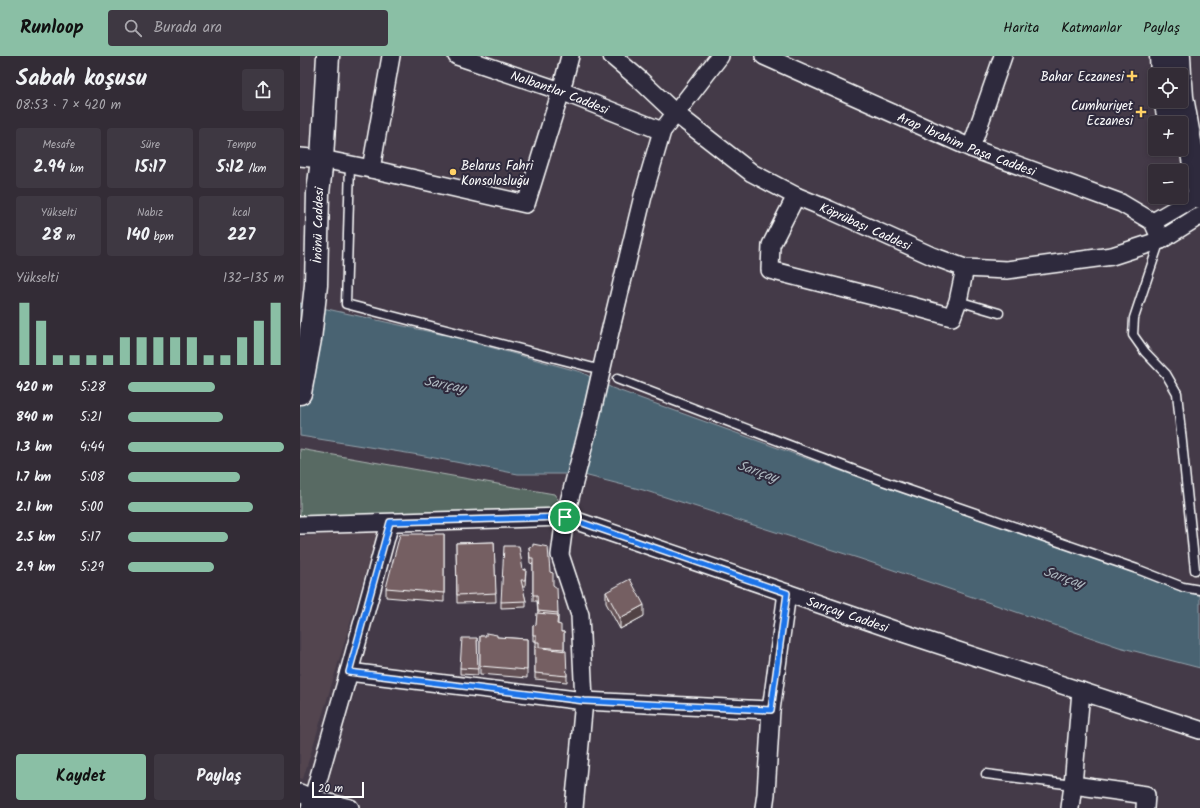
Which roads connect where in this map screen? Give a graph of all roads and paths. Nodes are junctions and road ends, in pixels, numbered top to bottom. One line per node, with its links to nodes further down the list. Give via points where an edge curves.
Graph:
1 (328, 56): 20 (street, İnönü Caddesi)
2 (391, 56): 22 (street)
3 (457, 56): 13 (street, Nalbantlar Caddesi)
4 (570, 56): 13 (street)
5 (612, 56): 15 (street, Köprübaşı Caddesi)
6 (720, 56): 15 (street)
7 (764, 56): 17 (street, Arap İbrahim Paşa Caddesi)
8 (1003, 56): 17 (street)
9 (1161, 56): 11 (street)
10 (1179, 56): 12 (street)
11 (1162, 68)
12 (1180, 68)
13 (561, 91): 16 (street, Nalbantlar Caddesi); 22 (street, via 526,204)
14 (1184, 108): 23 (street)
15 (675, 113): 16 (street); 24 (street, Köprübaşı Caddesi, via 752,173)
16 (662, 131): 34 (street, via 643,196)
17 (971, 148): 26 (street, Arap İbrahim Paşa Caddesi, via 1121,203)
18 (1178, 156): 23 (street, via 1184,172)
19 (300, 157): 20 (street)
20 (322, 159): 21 (street); 33 (street, İnönü Caddesi, via 318,193 316,285)
21 (350, 165): 22 (street); 31 (lane, via 346,304)
22 (371, 169)
23 (1199, 193): 26 (street)
24 (796, 196): 28 (street, Köprübaşı Caddesi); 29 (street, via 771,245 770,270 952,317)
25 (1200, 217): 27 (street, Köprübaşı Caddesi)
26 (1153, 222): 27 (street)
27 (1161, 240): 28 (street, Köprübaşı Caddesi, via 1112,256 1007,270); 37 (lane, via 1134,318 1133,335 1166,374 1177,393)
28 (965, 268): 29 (street)
29 (958, 300): 30 (lane)
30 (999, 313)
31 (598, 369)
32 (617, 379): 38 (lane, via 883,481 1183,587)
33 (300, 393)
34 (565, 517): 35 (street, Sarıçay Caddesi); 39 (street, Sarıçay Caddesi); 42 (street, via 560,555 580,615)
35 (390, 522): 36 (street, Sarıçay Caddesi); 40 (street)
36 (300, 525)
37 (1195, 570)
38 (1200, 590)
39 (787, 593): 41 (street, Sarıçay Caddesi); 43 (street)
40 (349, 672): 42 (street); 47 (street)
41 (1081, 691): 44 (street, Sarıçay Caddesi); 46 (street)
42 (584, 701): 43 (street); 49 (street)
43 (771, 710): 50 (street)
44 (1200, 730)
45 (986, 774): 46 (lane)
46 (1073, 785): 51 (street); 52 (street, via 1146,795)
47 (307, 800): 48 (street)
48 (350, 808)
49 (574, 808)
50 (764, 808)
51 (1070, 808)
52 (1145, 808)

